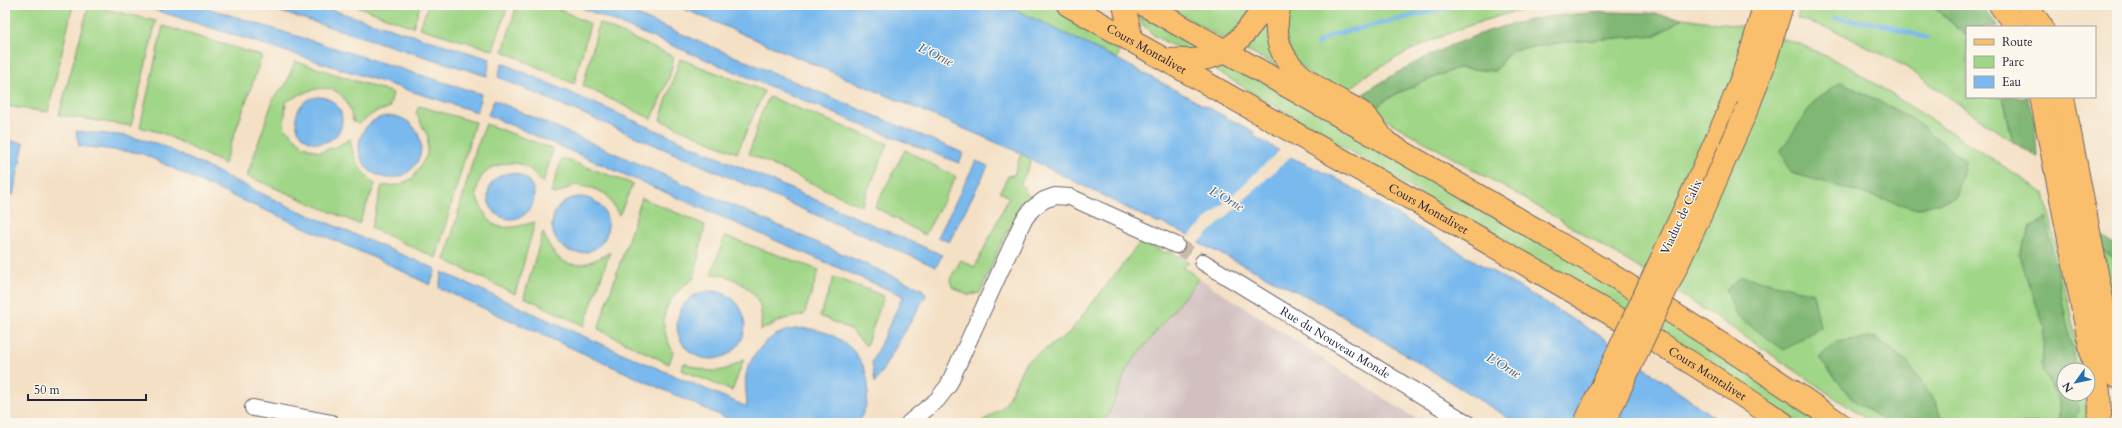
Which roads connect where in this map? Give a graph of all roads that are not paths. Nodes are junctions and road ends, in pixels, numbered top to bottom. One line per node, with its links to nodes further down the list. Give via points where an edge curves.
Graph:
1 (1068, 5): 12 (main road, Cours Montalivet)
2 (1124, 5): 12 (main road)
3 (1144, 5): 13 (main road)
4 (1266, 5): 13 (main road, via 1244,35)
5 (1280, 5): 17 (main road, via 1276,22 1278,42 1291,65 1314,86 1362,114)
6 (1764, 5): 26 (main road, Viaduc de Calix, bridge, via 1749,58 1712,149)
7 (1782, 5): 27 (main road, Viaduc de Calix, bridge, via 1764,64 1742,122)
8 (2000, 5): 10 (main road)
9 (2027, 5): 11 (main road)
10 (2015, 26)
11 (2041, 26)
12 (1132, 41): 14 (main road, Cours Montalivet)
13 (1225, 51): 14 (main road, via 1200,60); 17 (main road)
14 (1166, 60): 28 (main road, Cours Montalivet, via 1569,290 1715,376)
15 (2041, 98): 22 (main road, via 2099,392)
16 (2063, 98): 20 (main road)
17 (1386, 142): 29 (main road, via 1691,323)
18 (1176, 245): 24 (street, via 1070,197 1055,196 1044,200 1032,209 1015,234 948,386 937,400)
19 (1203, 262): 25 (street, Rue du Nouveau Monde)
20 (2117, 377)
21 (253, 408): 23 (street)
22 (2099, 420)
23 (332, 423)
24 (909, 423)
25 (1467, 423)
26 (1585, 423)
27 (1604, 423)
28 (1783, 423)
29 (1839, 423)

